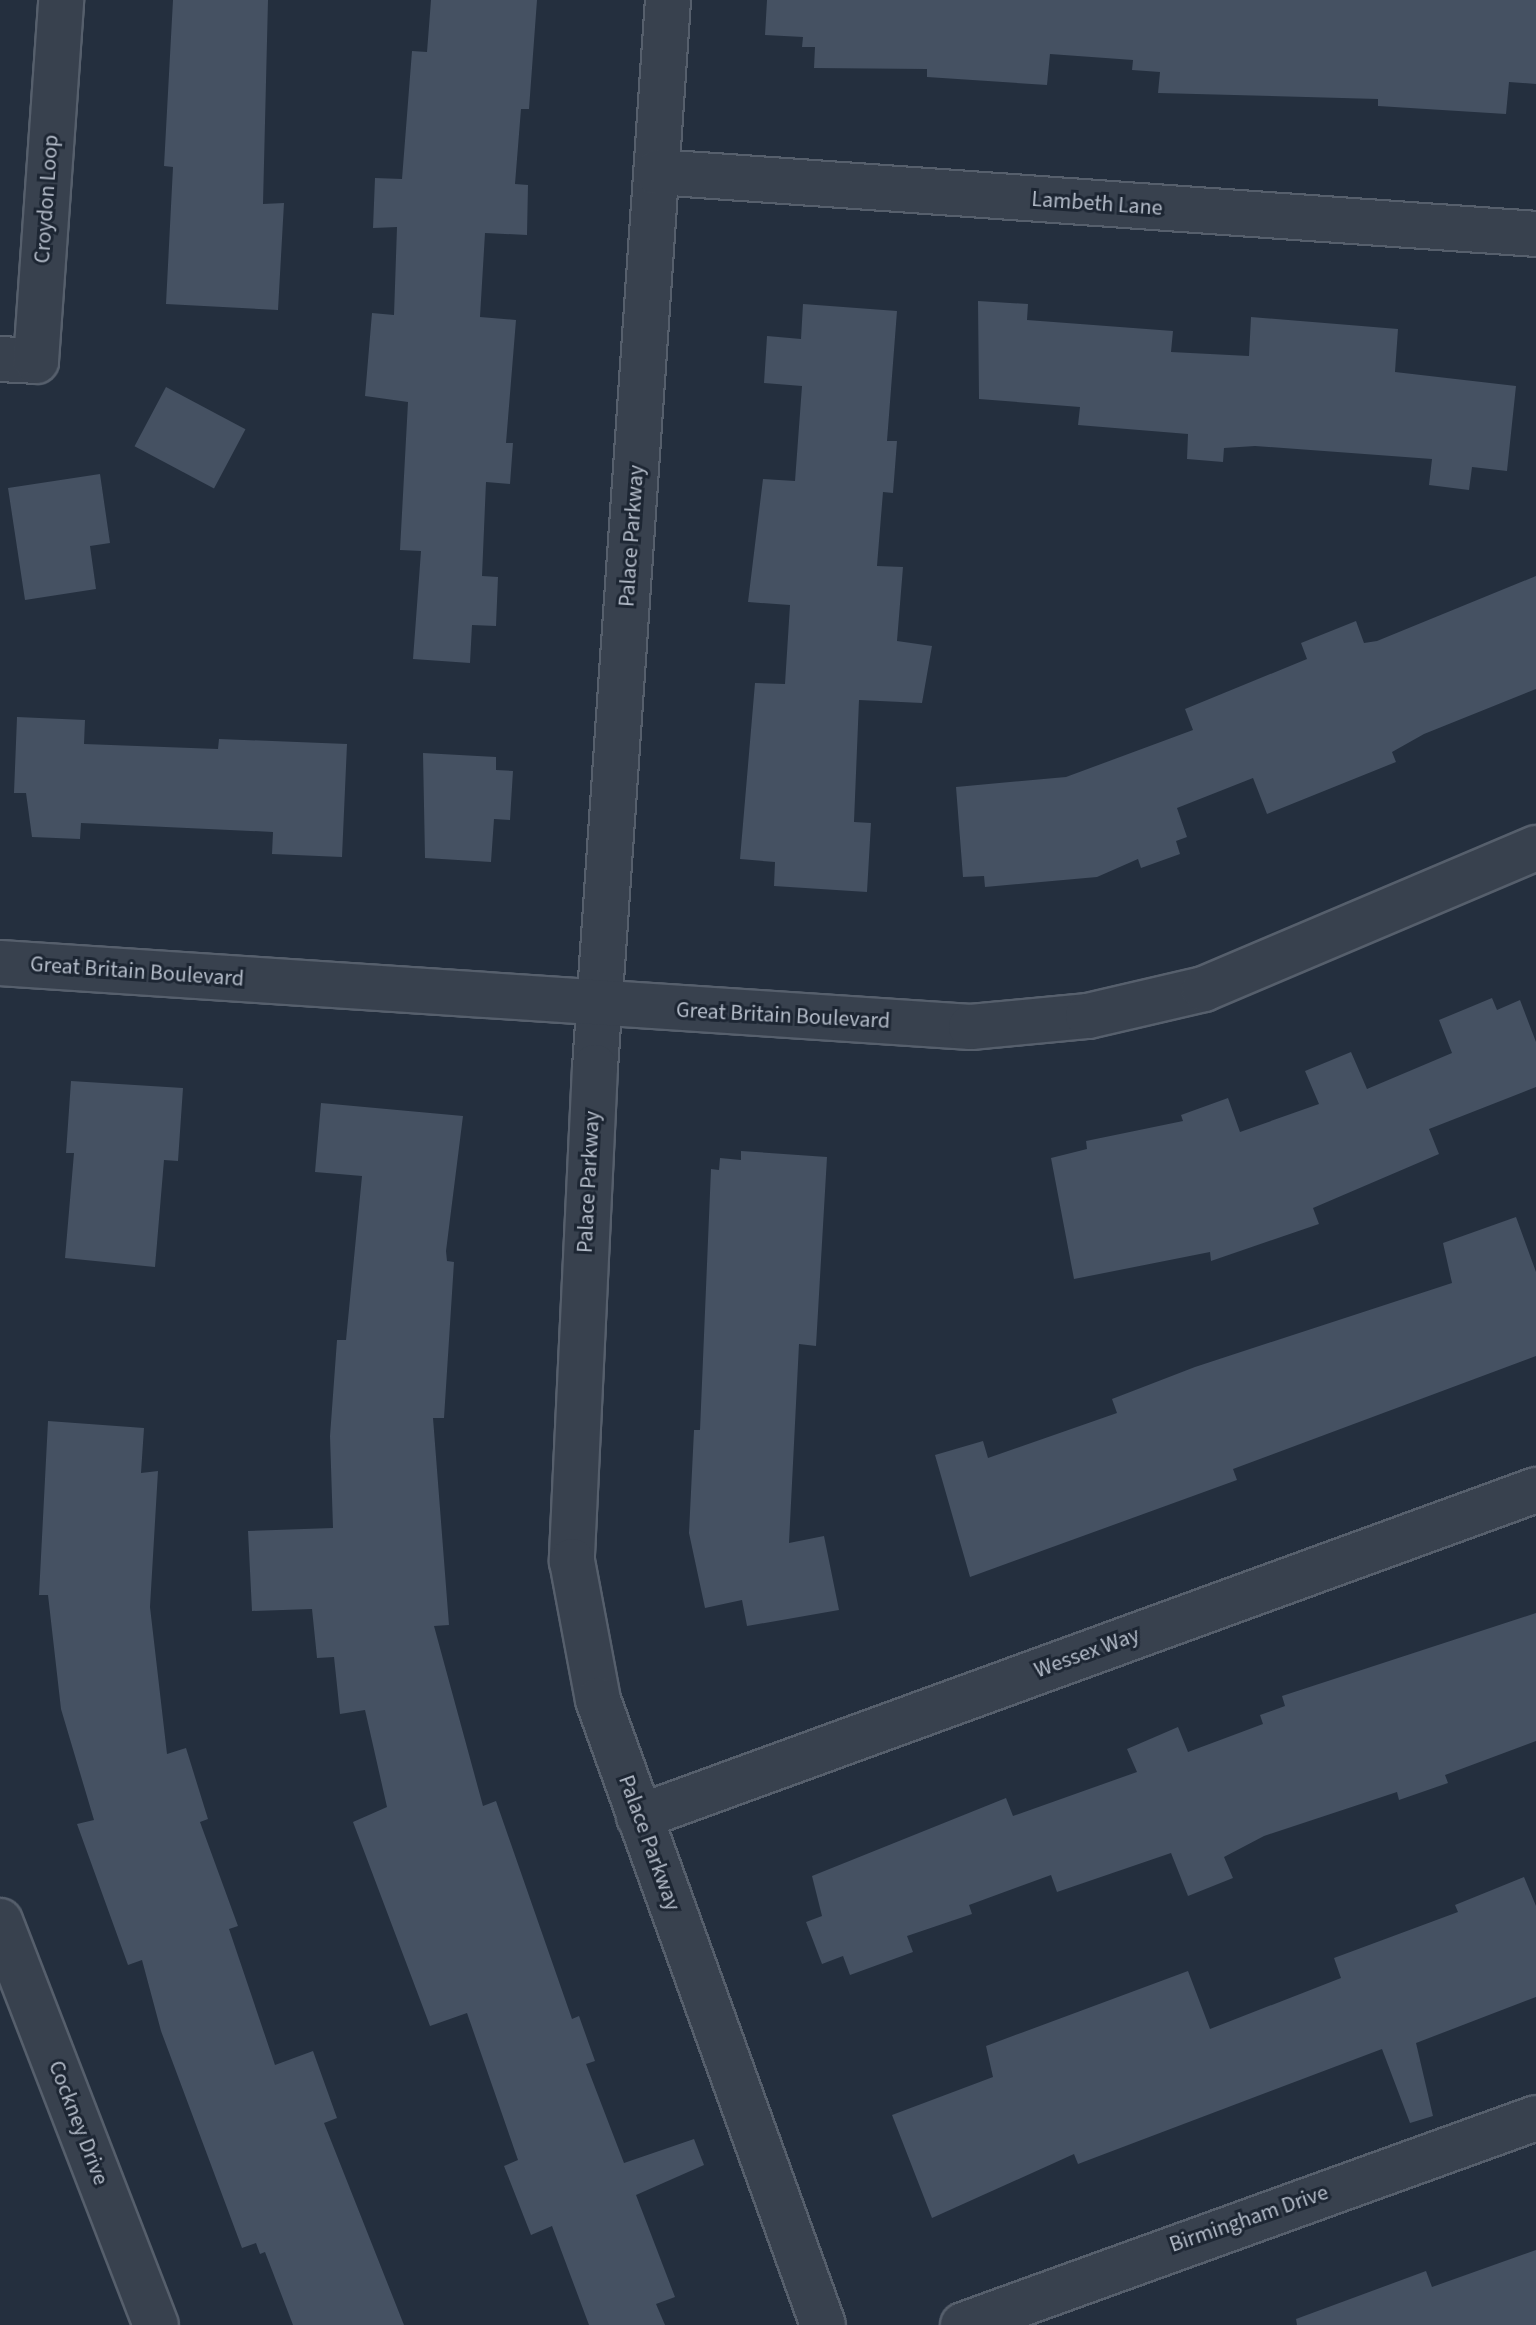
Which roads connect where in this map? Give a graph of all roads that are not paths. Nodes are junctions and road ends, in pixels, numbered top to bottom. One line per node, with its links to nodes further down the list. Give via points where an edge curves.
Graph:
1 (61, 0): 5 (street, Croydon Loop, via 36,361)
2 (668, 0): 3 (street, Palace Parkway)
3 (657, 172): 4 (street, Lambeth Lane); 8 (street, Palace Parkway)
4 (1536, 234)
5 (0, 359)
6 (1536, 848): 8 (street, Great Britain Boulevard, via 1204,989 1088,1016 971,1027)
7 (0, 963): 8 (street, Great Britain Boulevard)
8 (599, 1005): 10 (street, Palace Parkway, via 572,1561 598,1700)
9 (1536, 1490): 10 (street, Wessex Way)
10 (639, 1817): 14 (street, Palace Parkway)
11 (0, 1921): 13 (street, Cockney Drive)
12 (1536, 2118): 15 (street, Birmingham Drive)
13 (156, 2325)
14 (823, 2325)
15 (963, 2325)

